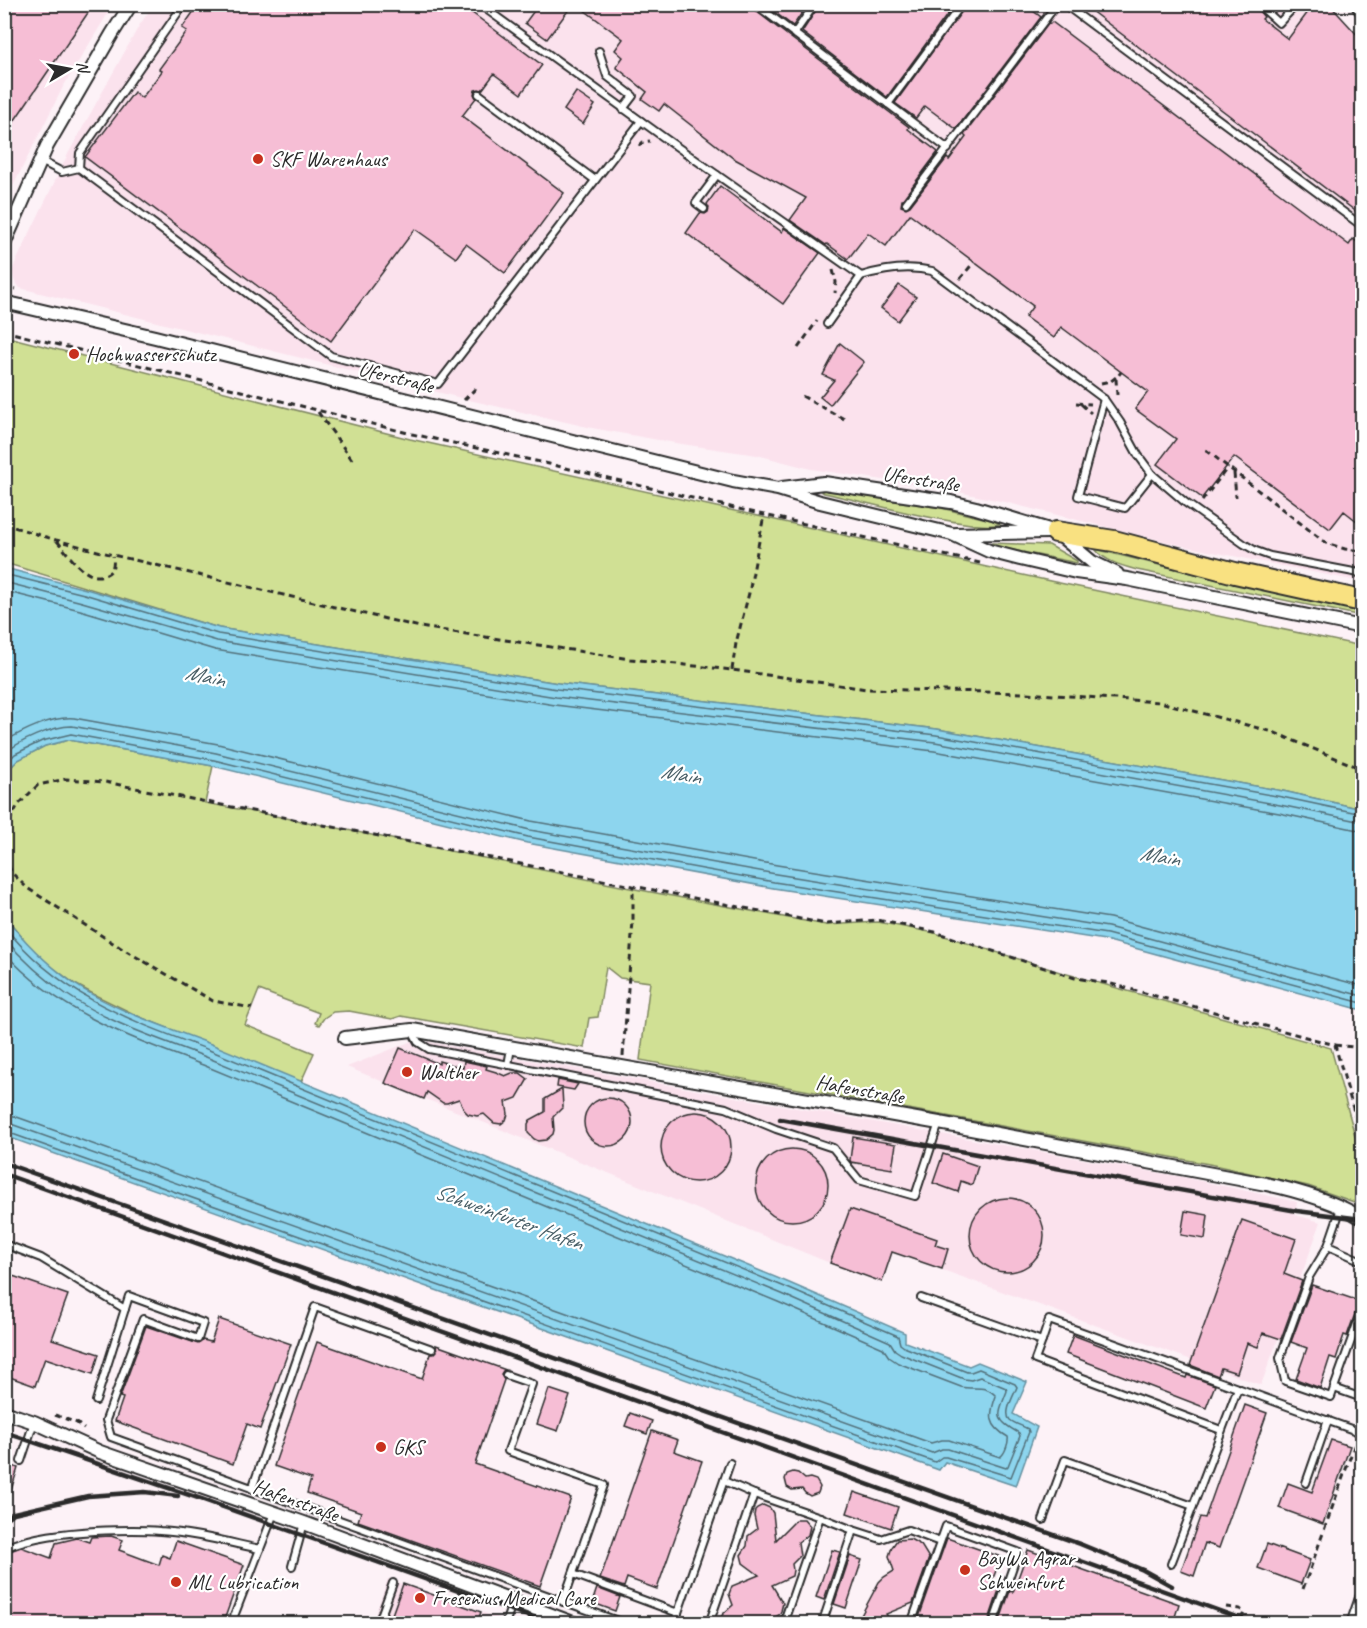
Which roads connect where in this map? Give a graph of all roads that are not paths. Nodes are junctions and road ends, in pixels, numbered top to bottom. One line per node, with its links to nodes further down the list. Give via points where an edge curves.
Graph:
1 (131, 4): 18 (street)
2 (184, 4): 19 (lane, via 80,153)
3 (479, 4): 15 (lane)
4 (755, 4): 11 (lane)
5 (816, 4): 11 (lane)
6 (962, 4): 14 (lane)
7 (1057, 4): 17 (lane)
8 (1064, 4): 24 (lane)
9 (1258, 4): 10 (lane, via 1279,23)
10 (1297, 4)
11 (794, 34): 14 (lane)
12 (599, 51): 15 (lane, via 607,76 633,96)
13 (479, 94): 21 (lane)
14 (888, 104): 17 (lane)
15 (623, 109): 16 (lane)
16 (641, 121): 20 (lane); 21 (lane)
17 (948, 149): 22 (lane)
18 (41, 161): 19 (lane, via 62,172); 25 (street)
19 (79, 168): 21 (lane, via 331,356 438,384)
20 (717, 175): 23 (lane, via 696,203); 26 (lane)
21 (595, 180)
22 (906, 203)
23 (704, 209)
24 (1362, 226)
25 (4, 244)
26 (861, 276): 28 (lane); 29 (lane, via 897,268 932,271)
27 (4, 302): 31 (street, Uferstraße)
28 (826, 324)
29 (1104, 399): 30 (lane); 30 (lane, via 1078,496 1125,508)
30 (1152, 474): 34 (lane, via 1186,503 1256,551)
31 (778, 489): 32 (street, Uferstraße, via 824,483 951,502); 33 (street, Uferstraße)
32 (1056, 532): 33 (street, Uferstraße); 35 (street, Uferstraße, via 1092,562); 36 (main road, via 1114,541)
33 (952, 534): 35 (street, Uferstraße, via 999,554)
34 (1361, 571)
35 (1127, 579): 37 (street, Uferstraße)
36 (1362, 601)
37 (1362, 627)
38 (412, 1030): 39 (street, Hafenstraße); 40 (street, Hafenstraße); 41 (lane, via 418,1042 429,1049)
39 (345, 1038)
40 (511, 1048): 41 (lane); 42 (street, Hafenstraße)
41 (508, 1065): 42 (lane, via 726,1108 833,1148 859,1180 915,1196)
42 (939, 1123): 43 (street, Hafenstraße, via 1298,1191)
43 (1341, 1208): 44 (street, Hafenstraße); 46 (lane)
44 (1362, 1218)
45 (4, 1244): 49 (lane, via 41,1258)
46 (1328, 1246): 47 (lane); 55 (lane, via 1309,1277 1280,1358 1285,1381 1331,1397)
47 (1362, 1261)
48 (921, 1298): 51 (lane)
49 (125, 1309): 57 (lane); 67 (lane, via 129,1296 203,1323 198,1339 143,1319 106,1420 111,1437)
50 (1362, 1310): 55 (lane)
51 (1042, 1341): 54 (lane, via 1049,1320); 61 (lane, via 1035,1360)
52 (432, 1349): 67 (lane, via 315,1307)
53 (506, 1375): 80 (lane, via 532,1384 508,1451 604,1485)
54 (1238, 1388): 59 (lane); 61 (lane)
55 (1334, 1388): 56 (lane)
56 (1362, 1398)
57 (96, 1401)
58 (4, 1412): 60 (street, Hafenstraße)
59 (1328, 1420): 62 (lane); 66 (lane)
60 (34, 1422): 63 (lane); 70 (street, Hafenstraße, via 100,1452)
61 (1221, 1430): 69 (lane)
62 (1361, 1432)
63 (21, 1461)
64 (730, 1463): 65 (lane)
65 (724, 1481): 68 (lane); 85 (lane)
66 (1306, 1483)
67 (252, 1489): 84 (lane)
68 (754, 1494): 71 (lane); 92 (lane)
69 (1193, 1506): 72 (lane, via 1065,1460); 78 (lane)
70 (274, 1513): 73 (street, Hafenstraße); 77 (lane)
71 (820, 1517): 74 (lane); 93 (lane)
72 (1043, 1520)
73 (304, 1523): 79 (lane); 83 (street, Hafenstraße)
74 (853, 1530): 75 (lane, via 881,1539 908,1530); 94 (lane)
75 (940, 1542): 95 (lane); 96 (lane, via 946,1526 1018,1552)
76 (4, 1548): 77 (lane, via 73,1532 125,1530 206,1537)
77 (260, 1550): 86 (lane)
78 (1171, 1564)
79 (292, 1566)
80 (573, 1574): 84 (lane); 85 (lane)
81 (393, 1583): 87 (lane)
82 (1362, 1598): 97 (street)
83 (513, 1601): 88 (lane); 89 (street, Hafenstraße)
84 (563, 1602): 90 (lane)
85 (678, 1613): 91 (lane)
86 (231, 1623)
87 (378, 1623)
88 (505, 1623)
89 (576, 1623)
90 (626, 1623)
91 (674, 1623)
92 (709, 1623)
93 (783, 1623)
94 (822, 1623)
95 (912, 1623)
96 (993, 1623)
97 (1353, 1623)

